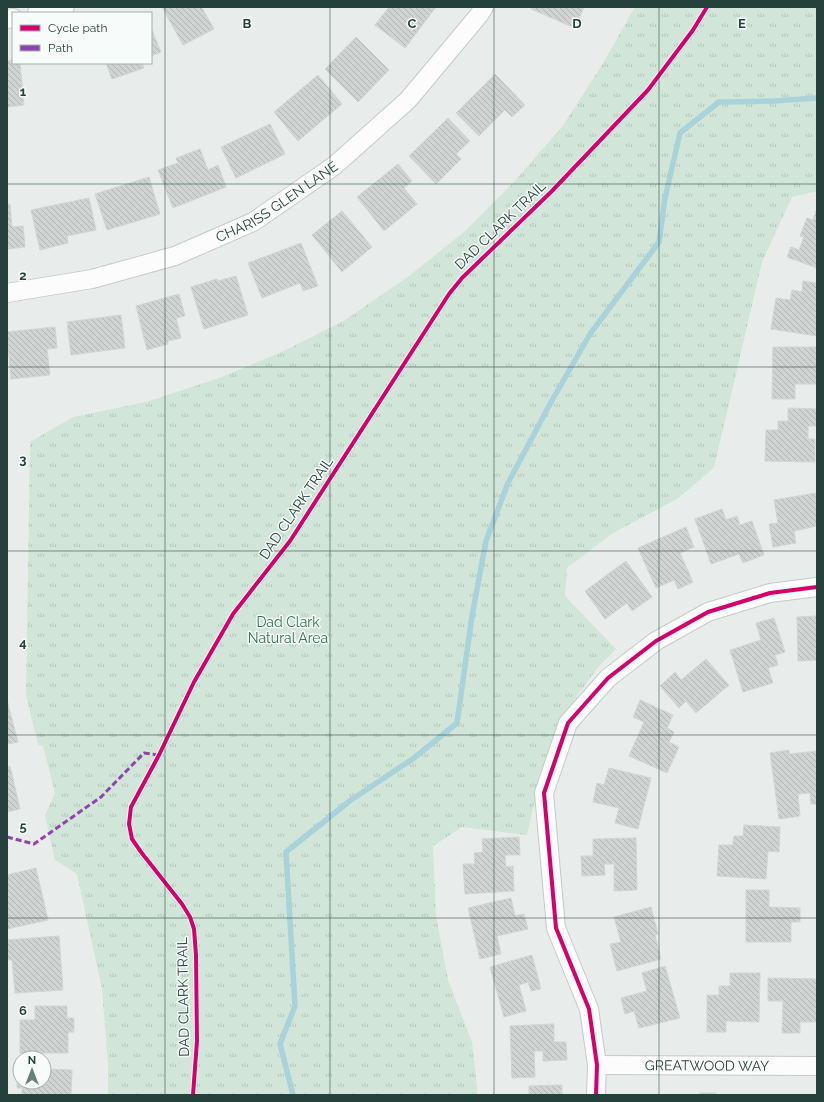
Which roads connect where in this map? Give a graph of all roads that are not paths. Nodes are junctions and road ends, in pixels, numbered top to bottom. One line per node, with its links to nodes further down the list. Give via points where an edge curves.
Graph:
1 (65, 7): 3 (street)
2 (484, 7): 4 (street, CHARISS GLEN LANE, via 408,100 334,166 253,222 175,256 92,279)
3 (42, 12)
4 (7, 293)
5 (817, 587): 6 (street, via 770,593 708,612 656,641 608,678 568,723 544,793 556,928 589,1009)
6 (597, 1065): 7 (street, GREATWOOD WAY); 8 (street)
7 (817, 1066)
8 (596, 1095)

